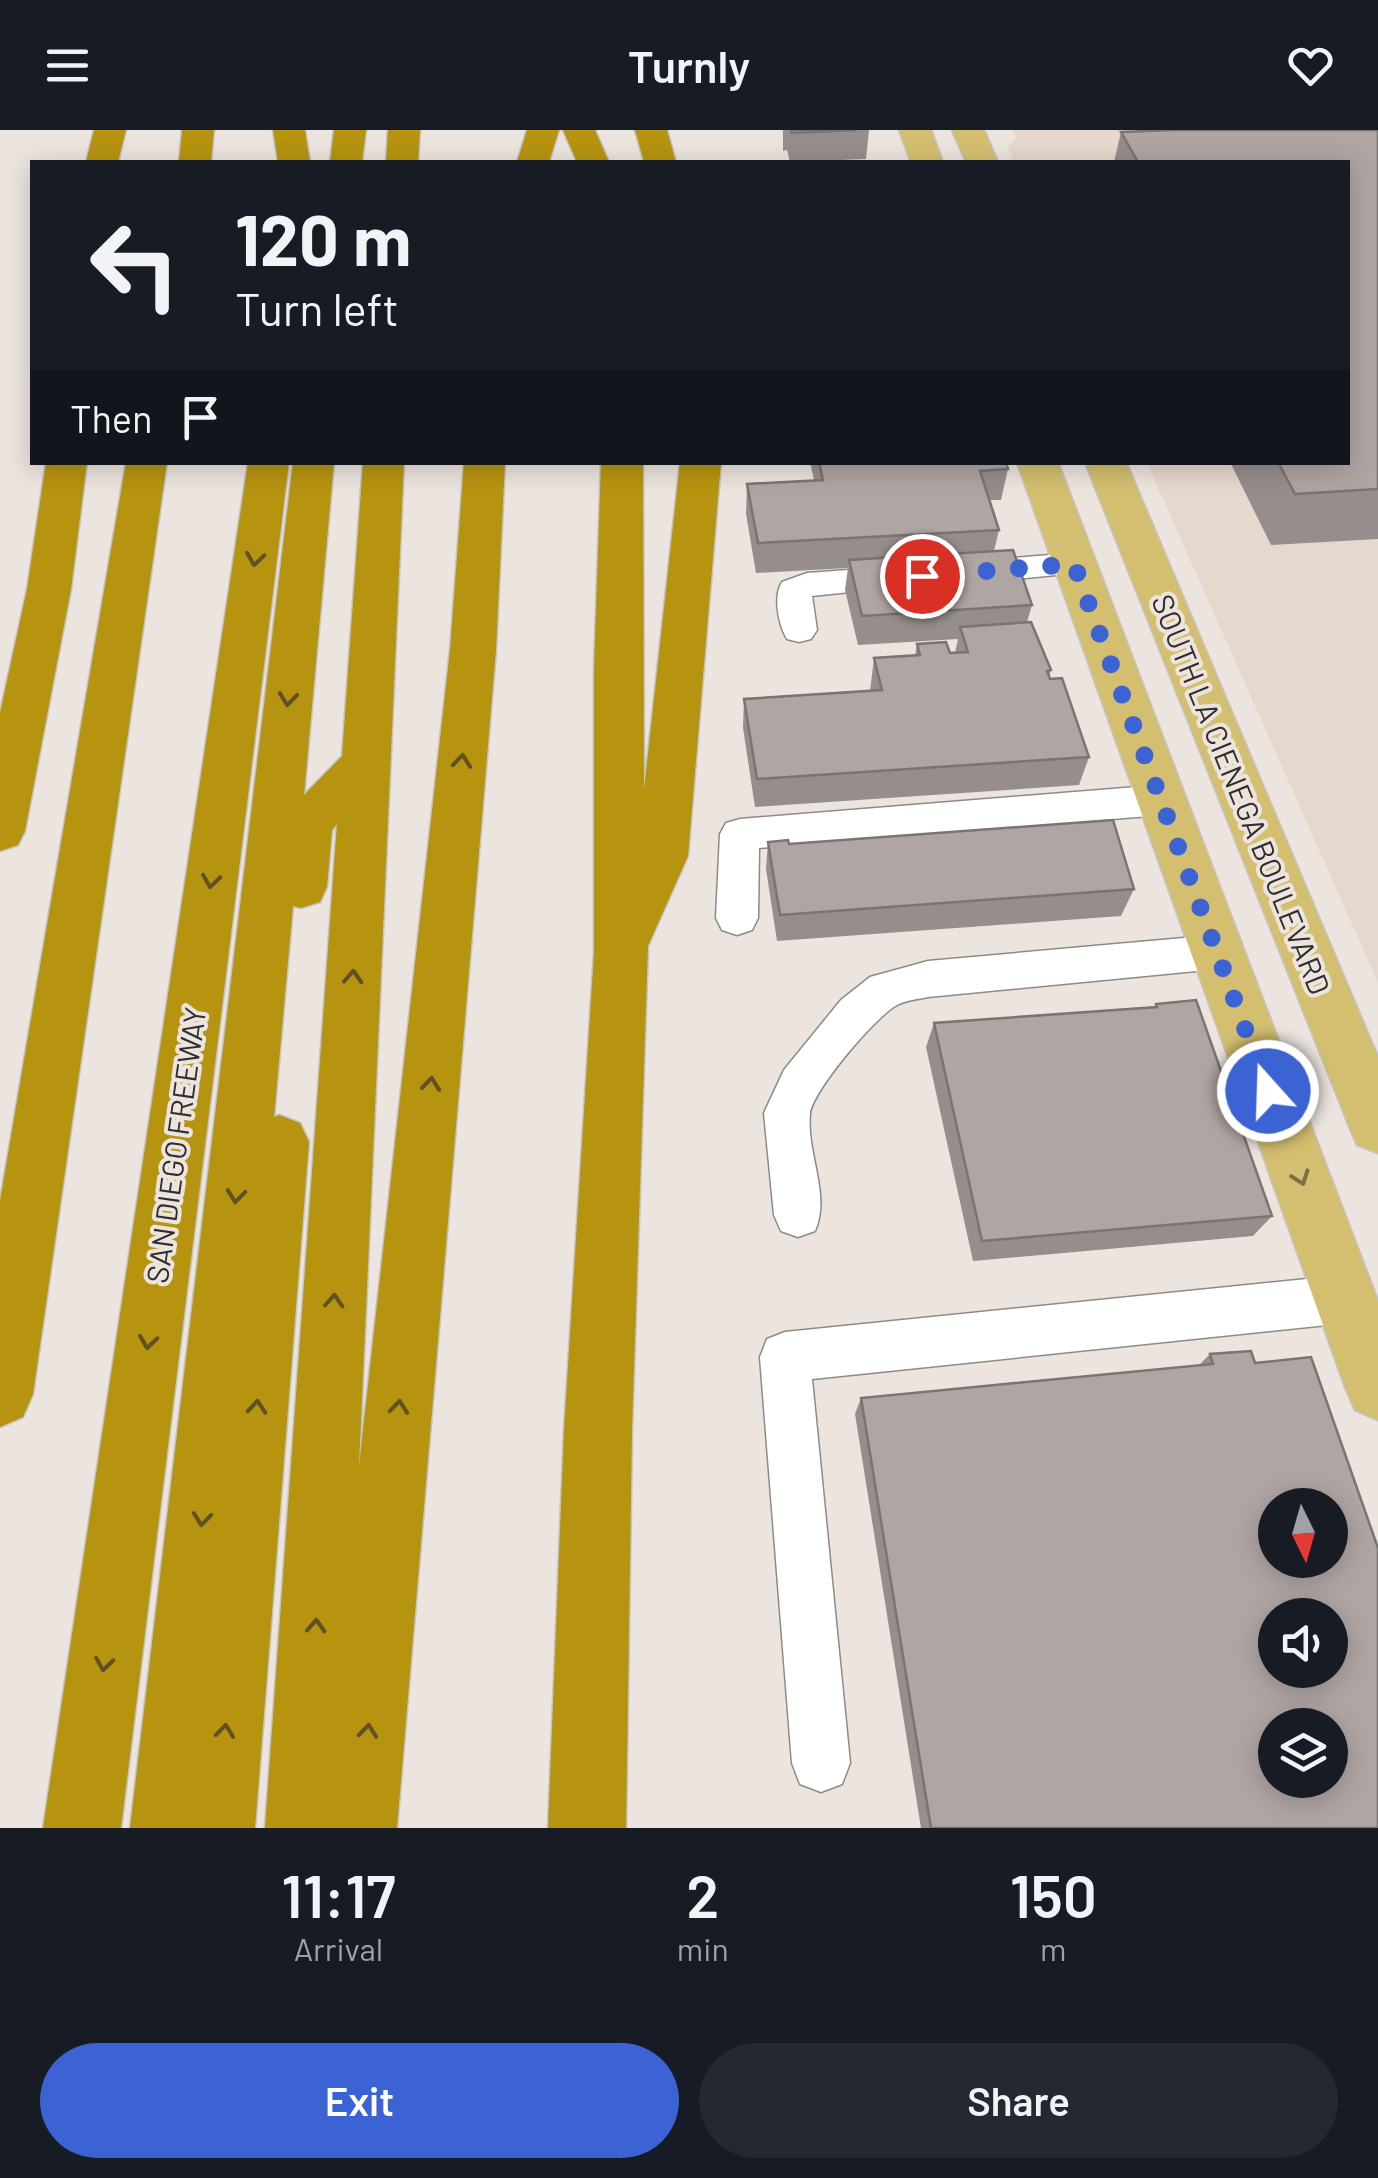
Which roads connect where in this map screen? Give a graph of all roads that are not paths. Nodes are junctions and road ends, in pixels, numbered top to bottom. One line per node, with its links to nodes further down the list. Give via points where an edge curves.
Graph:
1 (198, 130): 13 (highway)
2 (288, 130): 14 (highway)
3 (314, 130): 15 (highway)
4 (350, 130): 16 (highway)
5 (404, 130): 17 (highway)
6 (519, 130): 18 (highway)
7 (543, 130): 19 (highway)
8 (579, 130): 20 (highway)
9 (651, 130): 21 (highway)
10 (684, 130): 22 (highway)
11 (914, 130): 23 (main road)
12 (968, 130): 24 (main road)
13 (194, 160)
14 (294, 160)
15 (310, 160)
16 (346, 160)
17 (402, 160)
18 (515, 160)
19 (534, 160)
20 (592, 160)
21 (659, 160)
22 (686, 160)
23 (926, 160)
24 (981, 160)
25 (67, 465): 39 (highway, via 49,590)
26 (147, 465): 47 (highway)
27 (268, 465): 49 (highway, SAN DIEGO FREEWAY, one-way to 49)
28 (314, 465): 50 (highway, one-way to 50)
29 (384, 465): 37 (highway)
30 (485, 465): 53 (highway, one-way to 30, via 473,650)
31 (622, 465): 41 (highway)
32 (700, 465): 41 (highway, via 662,856)
33 (1038, 465): 35 (main road)
34 (1106, 465): 43 (main road, SOUTH LA CIENEGA BOULEVARD)
35 (1074, 564): 36 (lane, via 807,585 794,590); 38 (main road)
36 (800, 630)
37 (365, 764): 51 (highway, one-way to 37, via 308,822); 52 (highway, one-way to 37)
38 (1161, 800): 40 (lane, via 740,834); 42 (main road)
39 (0, 831)
40 (736, 918)
41 (622, 952): 54 (highway)
42 (1217, 952): 44 (lane, via 928,979 885,990 856,1013 800,1084 788,1113); 45 (main road, one-way to 45)
43 (1378, 1126)
44 (798, 1215)
45 (1346, 1299): 46 (main road); 48 (lane, via 785,1357)
46 (1378, 1387)
47 (0, 1394)
48 (821, 1763)
49 (82, 1828)
50 (169, 1828)
51 (216, 1828)
52 (304, 1828)
53 (358, 1828)
54 (587, 1828)

